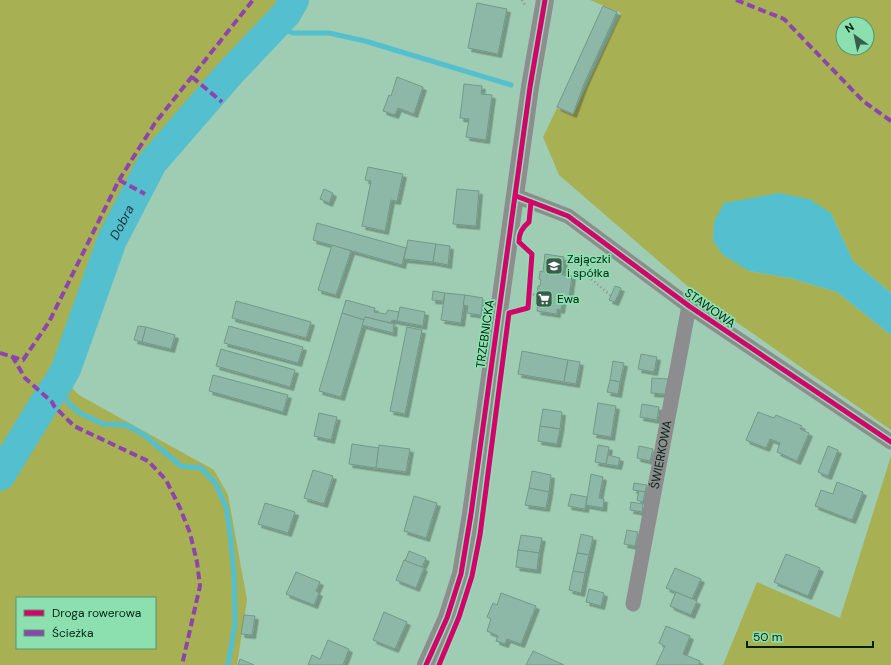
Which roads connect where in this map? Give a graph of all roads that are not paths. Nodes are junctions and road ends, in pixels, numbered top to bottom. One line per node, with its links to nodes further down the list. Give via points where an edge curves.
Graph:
1 (545, 0): 2 (street, TRZEBNICKA)
2 (516, 196): 3 (street, STAWOWA, via 568,216); 6 (street, TRZEBNICKA, via 461,574 447,618)
3 (689, 306): 4 (street, STAWOWA); 5 (street, ŚWIERKOWA)
4 (891, 442)
5 (632, 604)
6 (426, 665)

